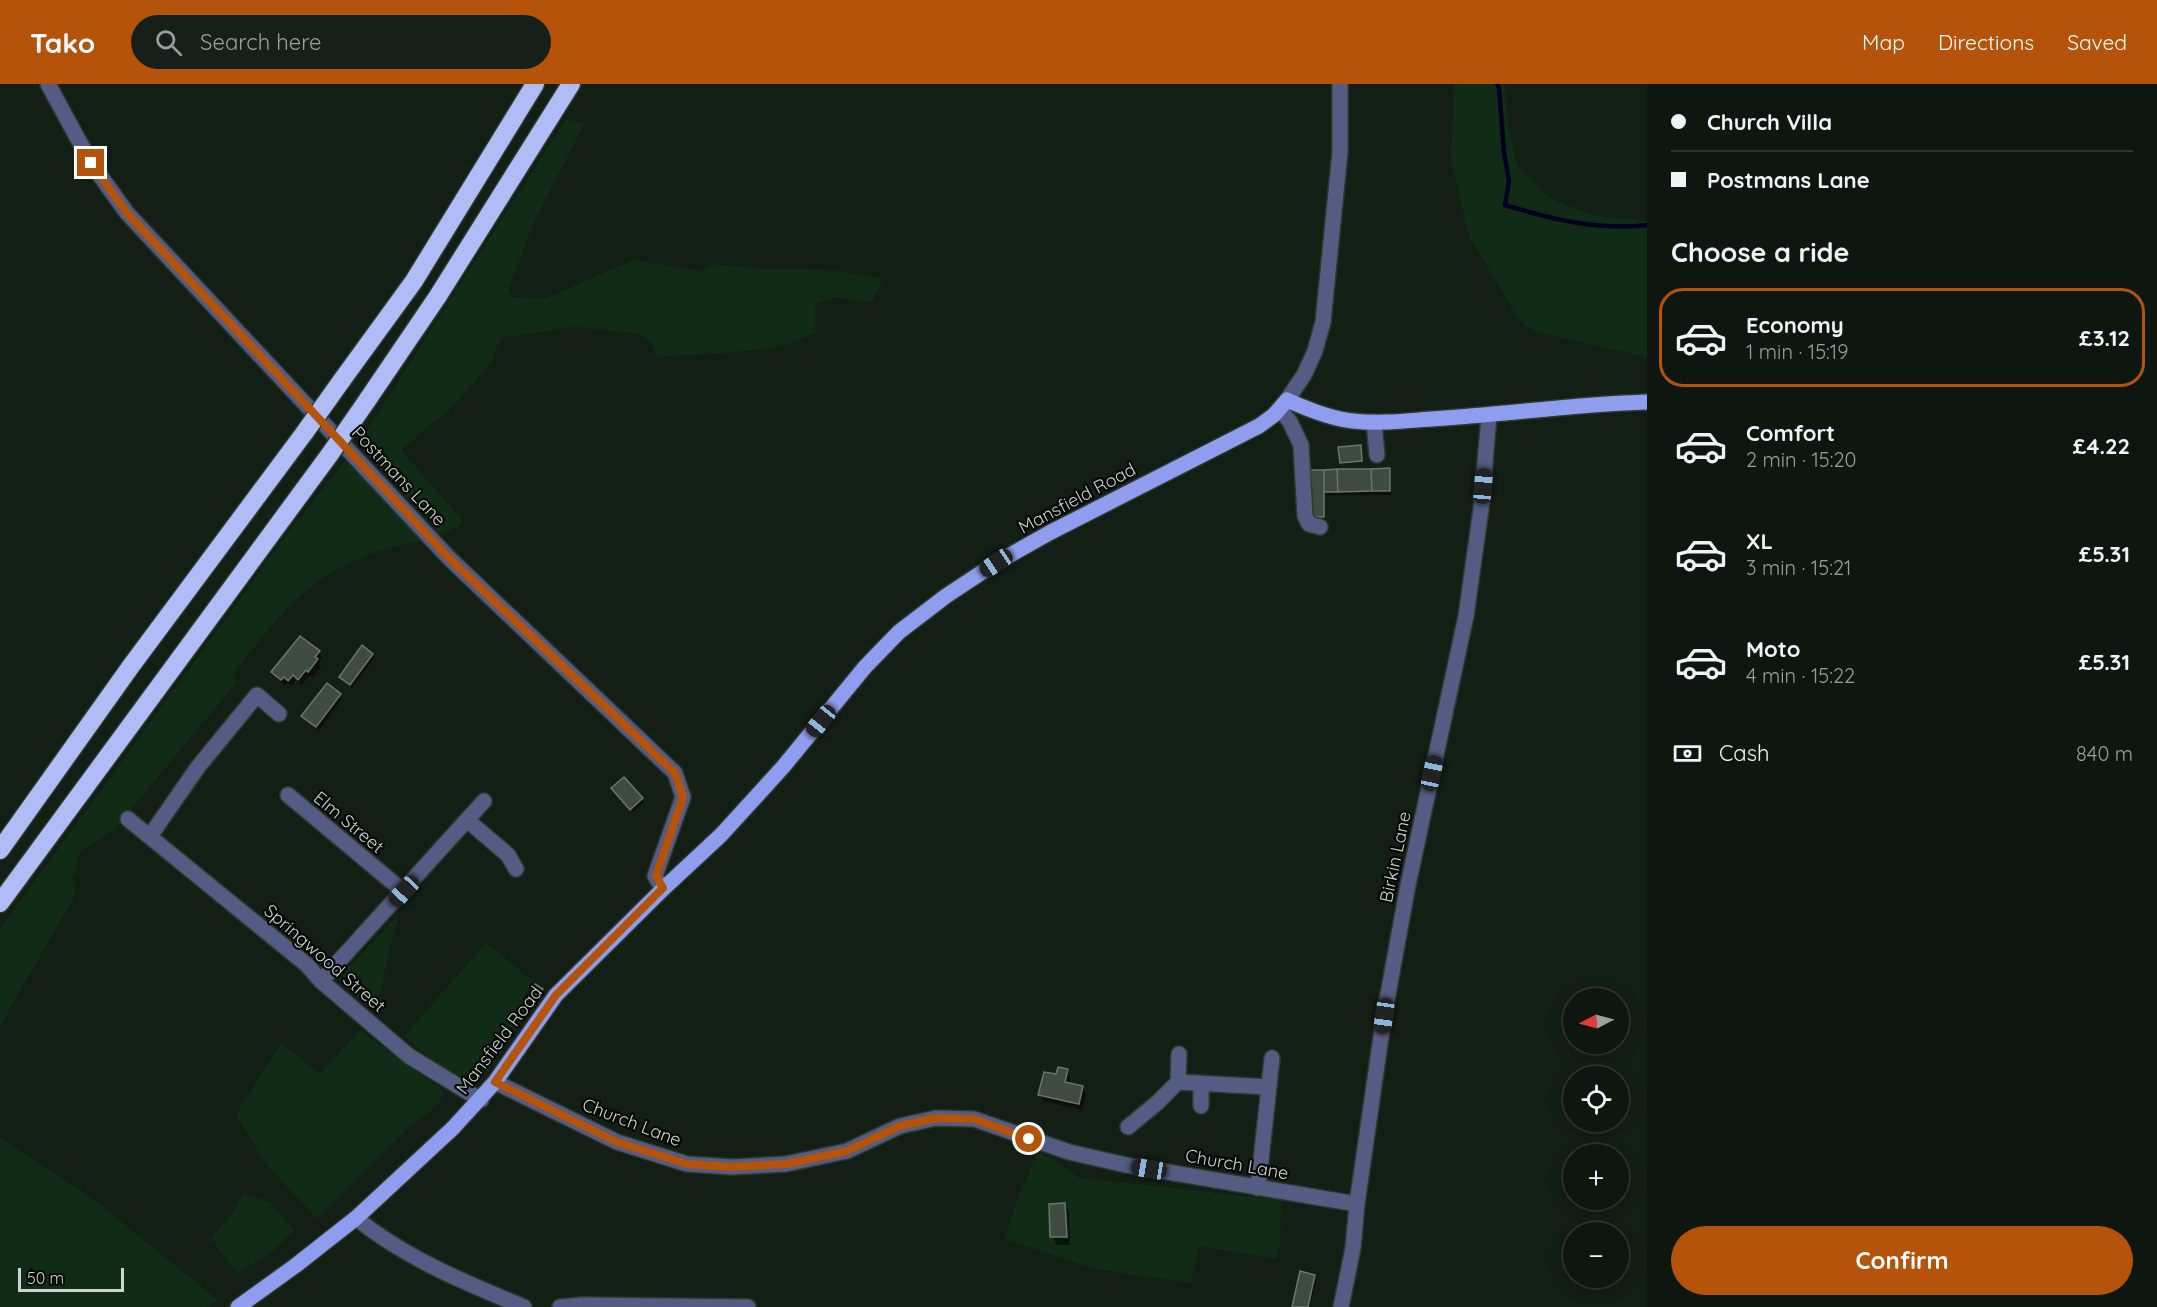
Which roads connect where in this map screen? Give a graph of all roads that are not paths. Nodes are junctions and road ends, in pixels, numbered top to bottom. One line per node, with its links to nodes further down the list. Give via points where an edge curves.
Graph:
1 (48, 84): 19 (street, Postmans Lane, via 91,163 127,213 449,558 675,773 683,797 656,876)
2 (535, 84): 17 (highway, bridge, via 414,281)
3 (571, 84): 21 (highway, bridge, via 438,296 330,454)
4 (1340, 84): 6 (street, Mansfield Road, via 1340,152 1323,322 1304,375)
5 (1647, 402): 7 (main road)
6 (1284, 404): 8 (main road, via 1351,421); 10 (street, via 1300,445 1305,516 1309,524); 19 (main road, Mansfield Road, via 1259,426 996,563 899,632 721,835)
7 (1489, 416): 8 (main road); 33 (street, Birkin Lane, via 1466,616 1406,896)
8 (1374, 422): 9 (street)
9 (1377, 455)
10 (1320, 527)
11 (279, 714): 16 (street, via 257,695 198,767)
12 (288, 795): 20 (street, Elm Street)
13 (484, 801): 15 (street)
14 (128, 819): 16 (street, Springwood Street)
15 (466, 820): 18 (street, via 508,855); 20 (street)
16 (150, 836): 22 (street, Springwood Street, via 307,965)
17 (0, 850)
18 (516, 869)
19 (663, 888): 25 (main road, Mansfield Road, via 556,995)
20 (404, 891): 22 (street)
21 (0, 903)
22 (321, 981): 29 (street, Springwood Street, via 410,1056)
23 (1179, 1054): 26 (street)
24 (1272, 1058): 28 (street)
25 (495, 1082): 29 (main road, Mansfield Road); 32 (street, Church Lane, via 617,1142 687,1164 786,1164 847,1151 900,1126 936,1118 974,1119 1069,1152)
26 (1178, 1082): 27 (street); 31 (street)
27 (1201, 1084): 28 (street); 30 (street)
28 (1269, 1087): 32 (street)
29 (481, 1100): 34 (main road, Mansfield Road)
30 (1201, 1106)
31 (1128, 1126)
32 (1258, 1188): 33 (street, Church Lane)
33 (1357, 1204): 39 (street, Birkin Lane)
34 (356, 1218): 35 (main road, Mansfield Road); 36 (street, via 377,1236 412,1255)
35 (238, 1307)
36 (524, 1307)
37 (560, 1307): 38 (street)
38 (748, 1307)
39 (1341, 1307)

